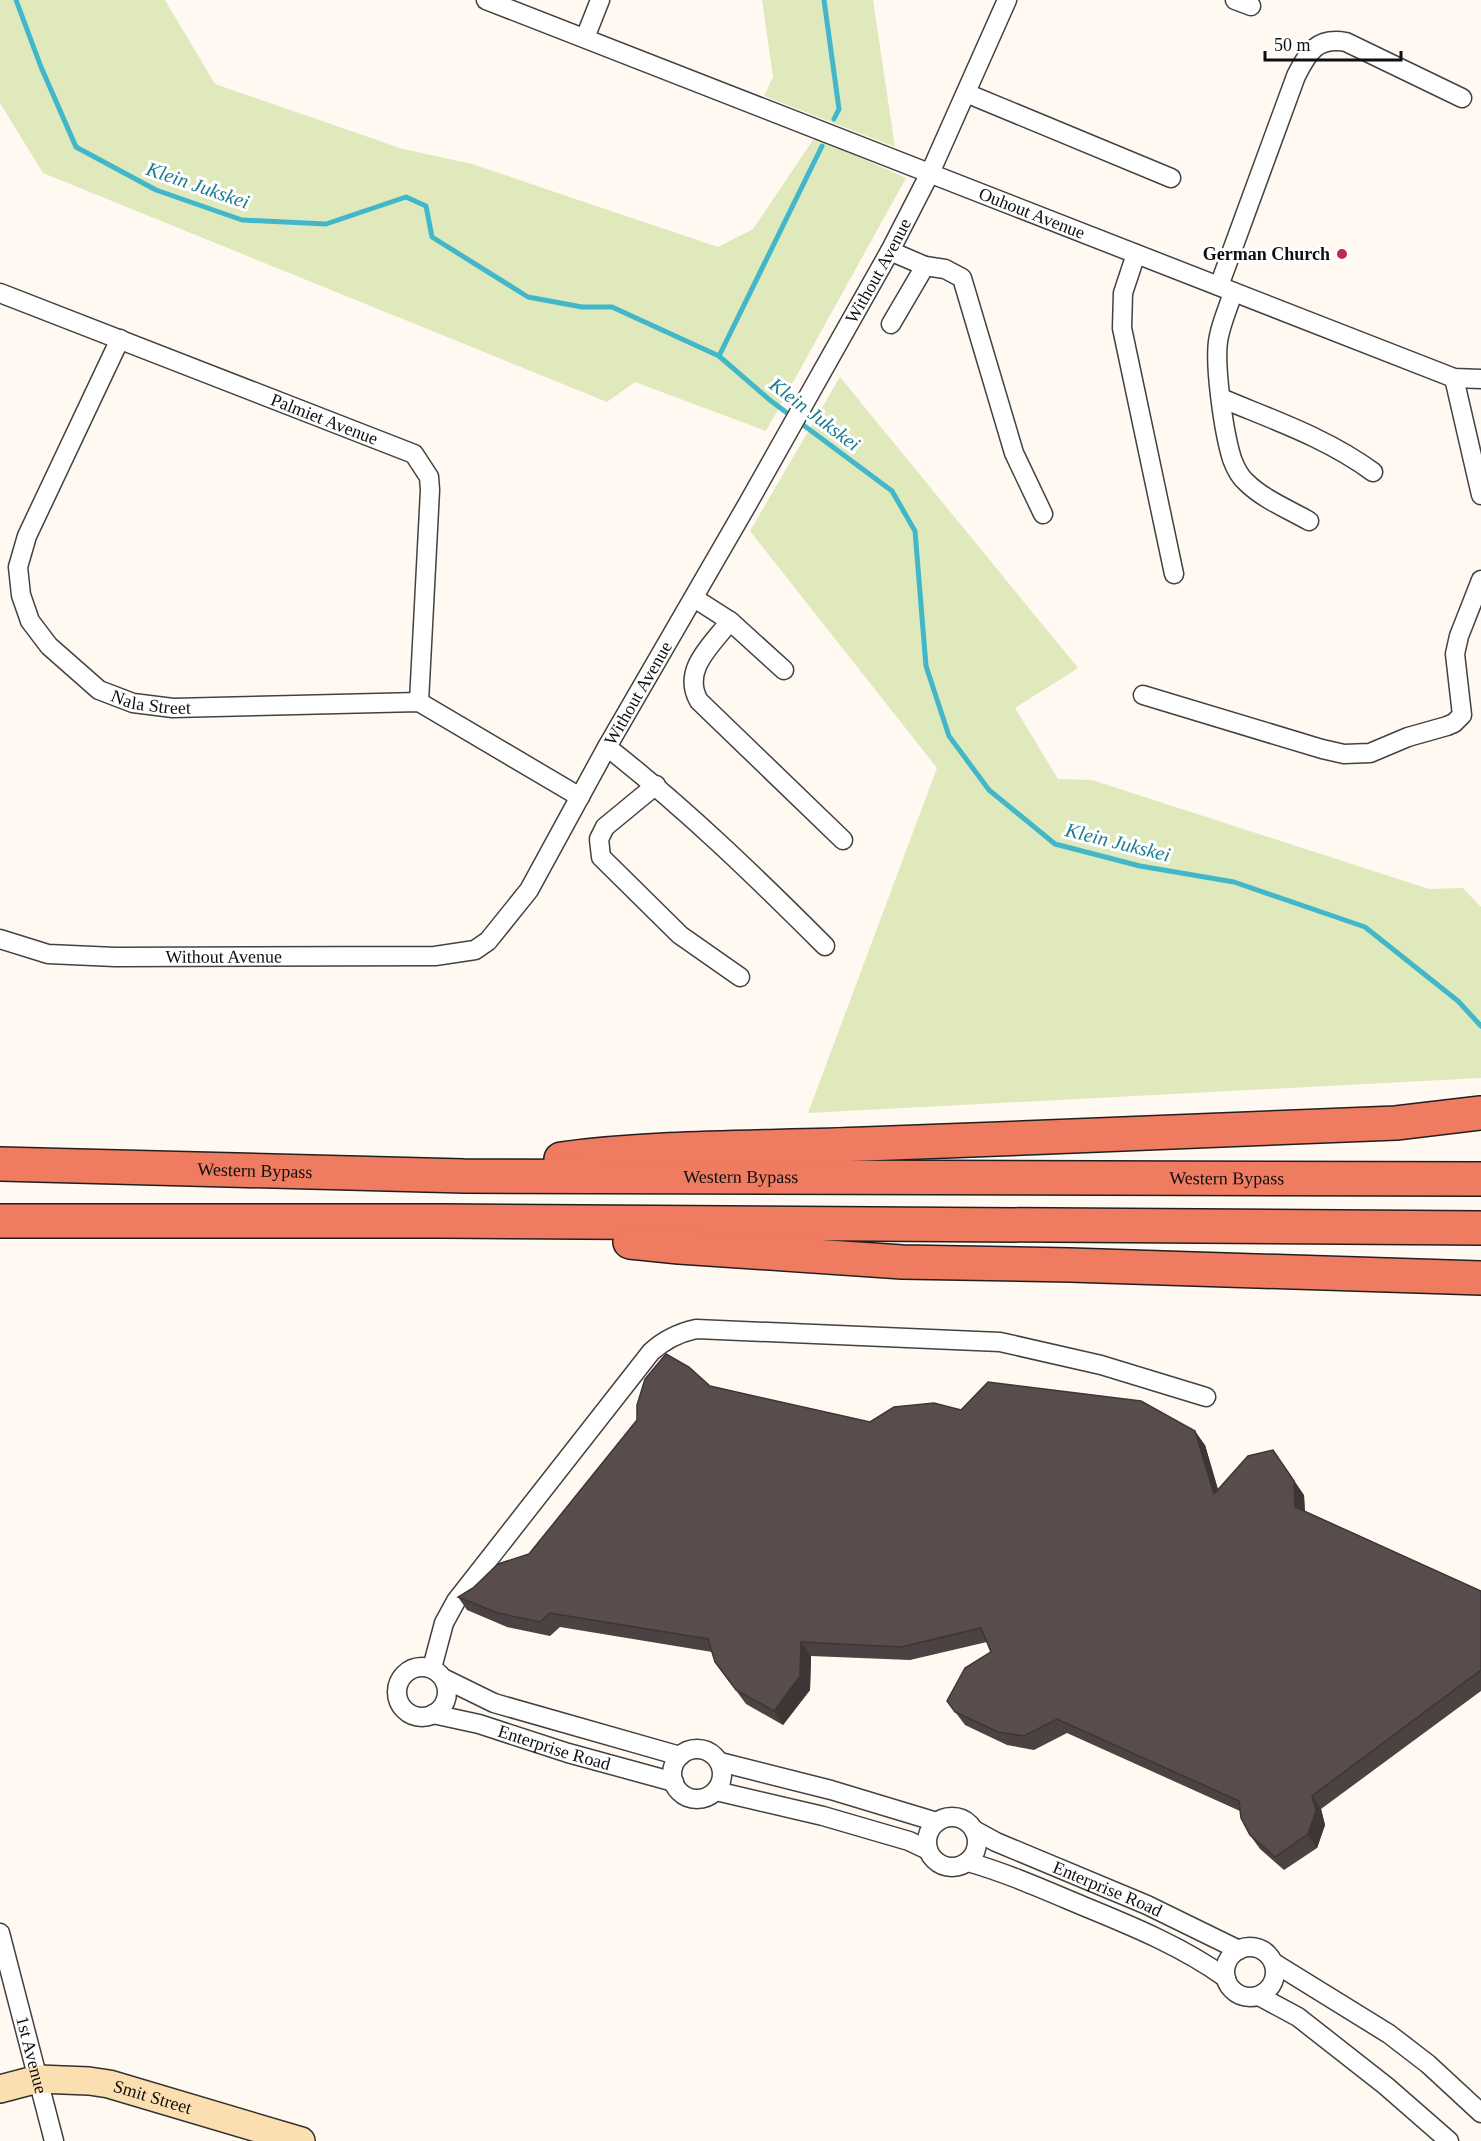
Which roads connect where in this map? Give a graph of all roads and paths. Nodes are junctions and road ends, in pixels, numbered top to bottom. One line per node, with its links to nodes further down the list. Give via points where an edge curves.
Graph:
1 (486, 0): 4 (street, Ouhout Avenue)
2 (600, 0): 4 (street)
3 (1007, 0): 5 (street, Without Avenue)
4 (585, 38): 7 (street, Ouhout Avenue)
5 (966, 93): 7 (street, Without Avenue); 8 (street)
6 (1462, 98): 12 (street, via 1346,42 1333,40 1312,50 1296,76)
7 (930, 173): 9 (street, Without Avenue); 10 (street, Ouhout Avenue)
8 (1171, 178)
9 (890, 251): 11 (street); 25 (street, Without Avenue)
10 (1136, 254): 12 (street, Ouhout Avenue); 23 (street, via 1123,293 1122,328)
11 (925, 266): 14 (street); 21 (street, via 962,278 1014,453)
12 (1226, 289): 16 (street, Ouhout Avenue); 18 (street, via 1217,356)
13 (0, 293): 15 (street, Palmiet Avenue)
14 (891, 324)
15 (120, 339): 29 (street, Palmiet Avenue, via 414,454 429,477 430,490); 29 (street, Nala Street, via 27,536 18,567 30,621 49,646 99,690 133,703 173,708)
16 (1454, 378): 17 (street, Ouhout Avenue); 20 (street)
17 (1481, 379)
18 (1221, 398): 19 (street, via 1316,438); 22 (street, via 1237,471 1257,491)
19 (1373, 472)
20 (1481, 495)
21 (1043, 514)
22 (1309, 521)
23 (1174, 574)
24 (1481, 580): 28 (street, via 1455,654 1462,709 1459,719 1370,753 1344,754 1322,749)
25 (694, 598): 26 (street); 30 (street, Without Avenue)
26 (730, 621): 27 (street); 33 (street, via 698,663 692,681 694,692)
27 (784, 670)
28 (1143, 695)
29 (419, 702): 32 (street)
30 (607, 747): 31 (street); 32 (street, Without Avenue)
31 (656, 785): 35 (street); 36 (street, via 605,827 599,838 601,857 680,935)
32 (580, 797): 34 (street, Without Avenue, via 529,890 488,941 475,950 435,957 115,957 48,954)
33 (843, 840)
34 (0, 939)
35 (825, 946)
36 (740, 977)
37 (1481, 1113): 39 (highway, via 1363,1124 668,1149 537,1162)
38 (0, 1164): 39 (highway, Western Bypass)
39 (464, 1176): 40 (highway, Western Bypass)
40 (1481, 1179)
41 (0, 1221): 42 (highway)
42 (443, 1221): 43 (highway); 44 (highway, via 679,1247 902,1262)
43 (1481, 1228)
44 (1481, 1278)
45 (1206, 1397): 46 (street, via 1101,1365 1000,1342 696,1329 683,1332 651,1352 456,1601 444,1623)
46 (438, 1674): 47 (street, via 447,1688 447,1696); 47 (street, via 423,1666 408,1671 397,1692 408,1712 423,1717); 48 (street, Enterprise Road, via 494,1703)
47 (434, 1714): 50 (street, Enterprise Road)
48 (680, 1756): 49 (street, via 698,1749); 50 (street, via 673,1767)
49 (720, 1762): 51 (street, via 722,1779); 52 (street)
50 (674, 1782): 51 (street, via 690,1798 706,1798)
51 (716, 1791): 54 (street, via 823,1816)
52 (937, 1822): 53 (street, via 952,1817 969,1823); 54 (street, via 928,1834)
53 (974, 1830): 55 (street, via 977,1847); 57 (street, Enterprise Road, via 1147,1905)
54 (928, 1850): 55 (street, via 944,1866)
55 (968, 1862): 59 (street, Enterprise Road, via 1115,1919 1208,1965)
56 (0, 1933): 61 (street, 1st Avenue)
57 (1239, 1950): 58 (street, via 1260,1949); 59 (street, via 1226,1964)
58 (1274, 1963): 60 (street, via 1272,1985); 63 (street, via 1389,2034)
59 (1226, 1978): 60 (street, via 1238,1994)
60 (1259, 1996): 66 (street, via 1306,2023)
61 (38, 2079): 62 (street, Smit Street); 64 (street, 1st Avenue); 65 (street, Smit Street, via 109,2084)
62 (0, 2089)
63 (1481, 2113)
64 (54, 2141)
65 (301, 2141)
66 (1449, 2141)

